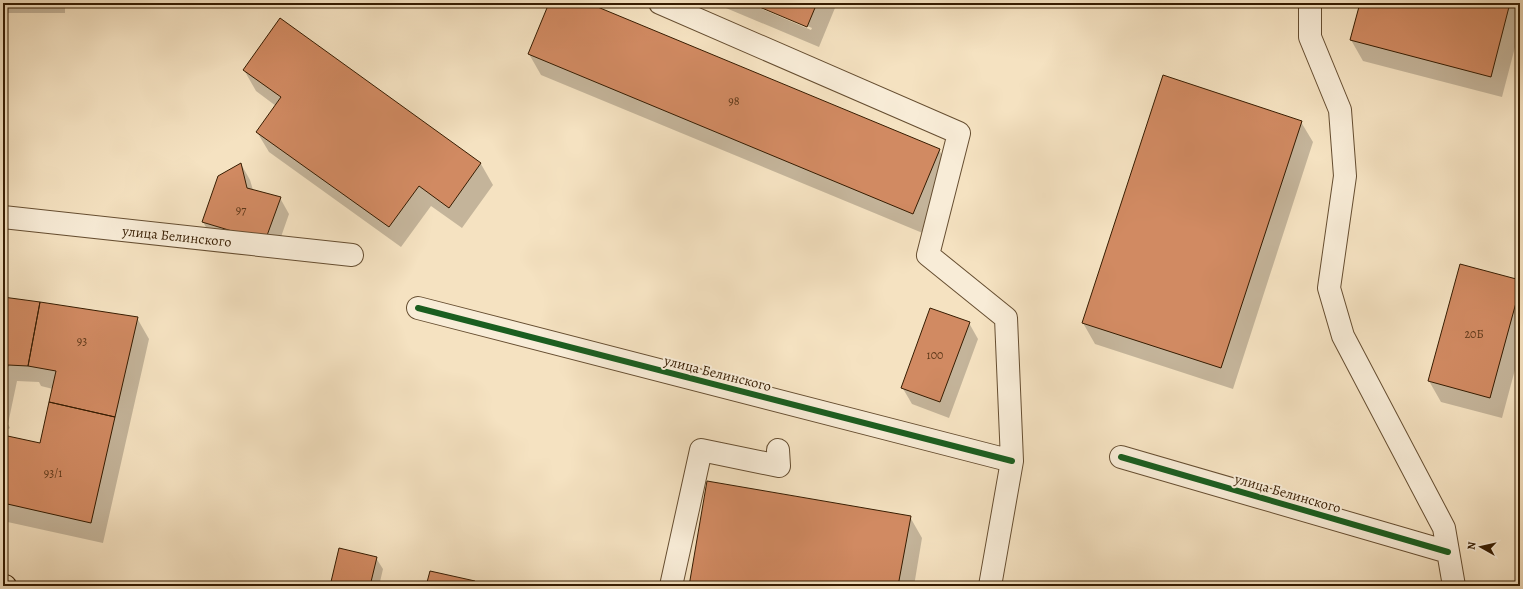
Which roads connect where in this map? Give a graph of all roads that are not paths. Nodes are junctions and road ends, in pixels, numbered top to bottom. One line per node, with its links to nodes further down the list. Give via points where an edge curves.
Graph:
1 (660, 3): 8 (street, via 959,133 928,255 1006,318)
2 (1310, 3): 9 (street, via 1310,37 1340,110 1345,176 1329,288 1343,336 1444,528)
3 (3, 217): 4 (street, улица Белинского)
4 (352, 255)
5 (418, 308): 8 (street, улица Белинского)
6 (778, 450): 10 (street, via 779,466 701,450)
7 (1120, 457): 9 (street, улица Белинского)
8 (1012, 461): 11 (street)
9 (1448, 552): 12 (street)
10 (671, 586)
11 (990, 586)
12 (1454, 586)

